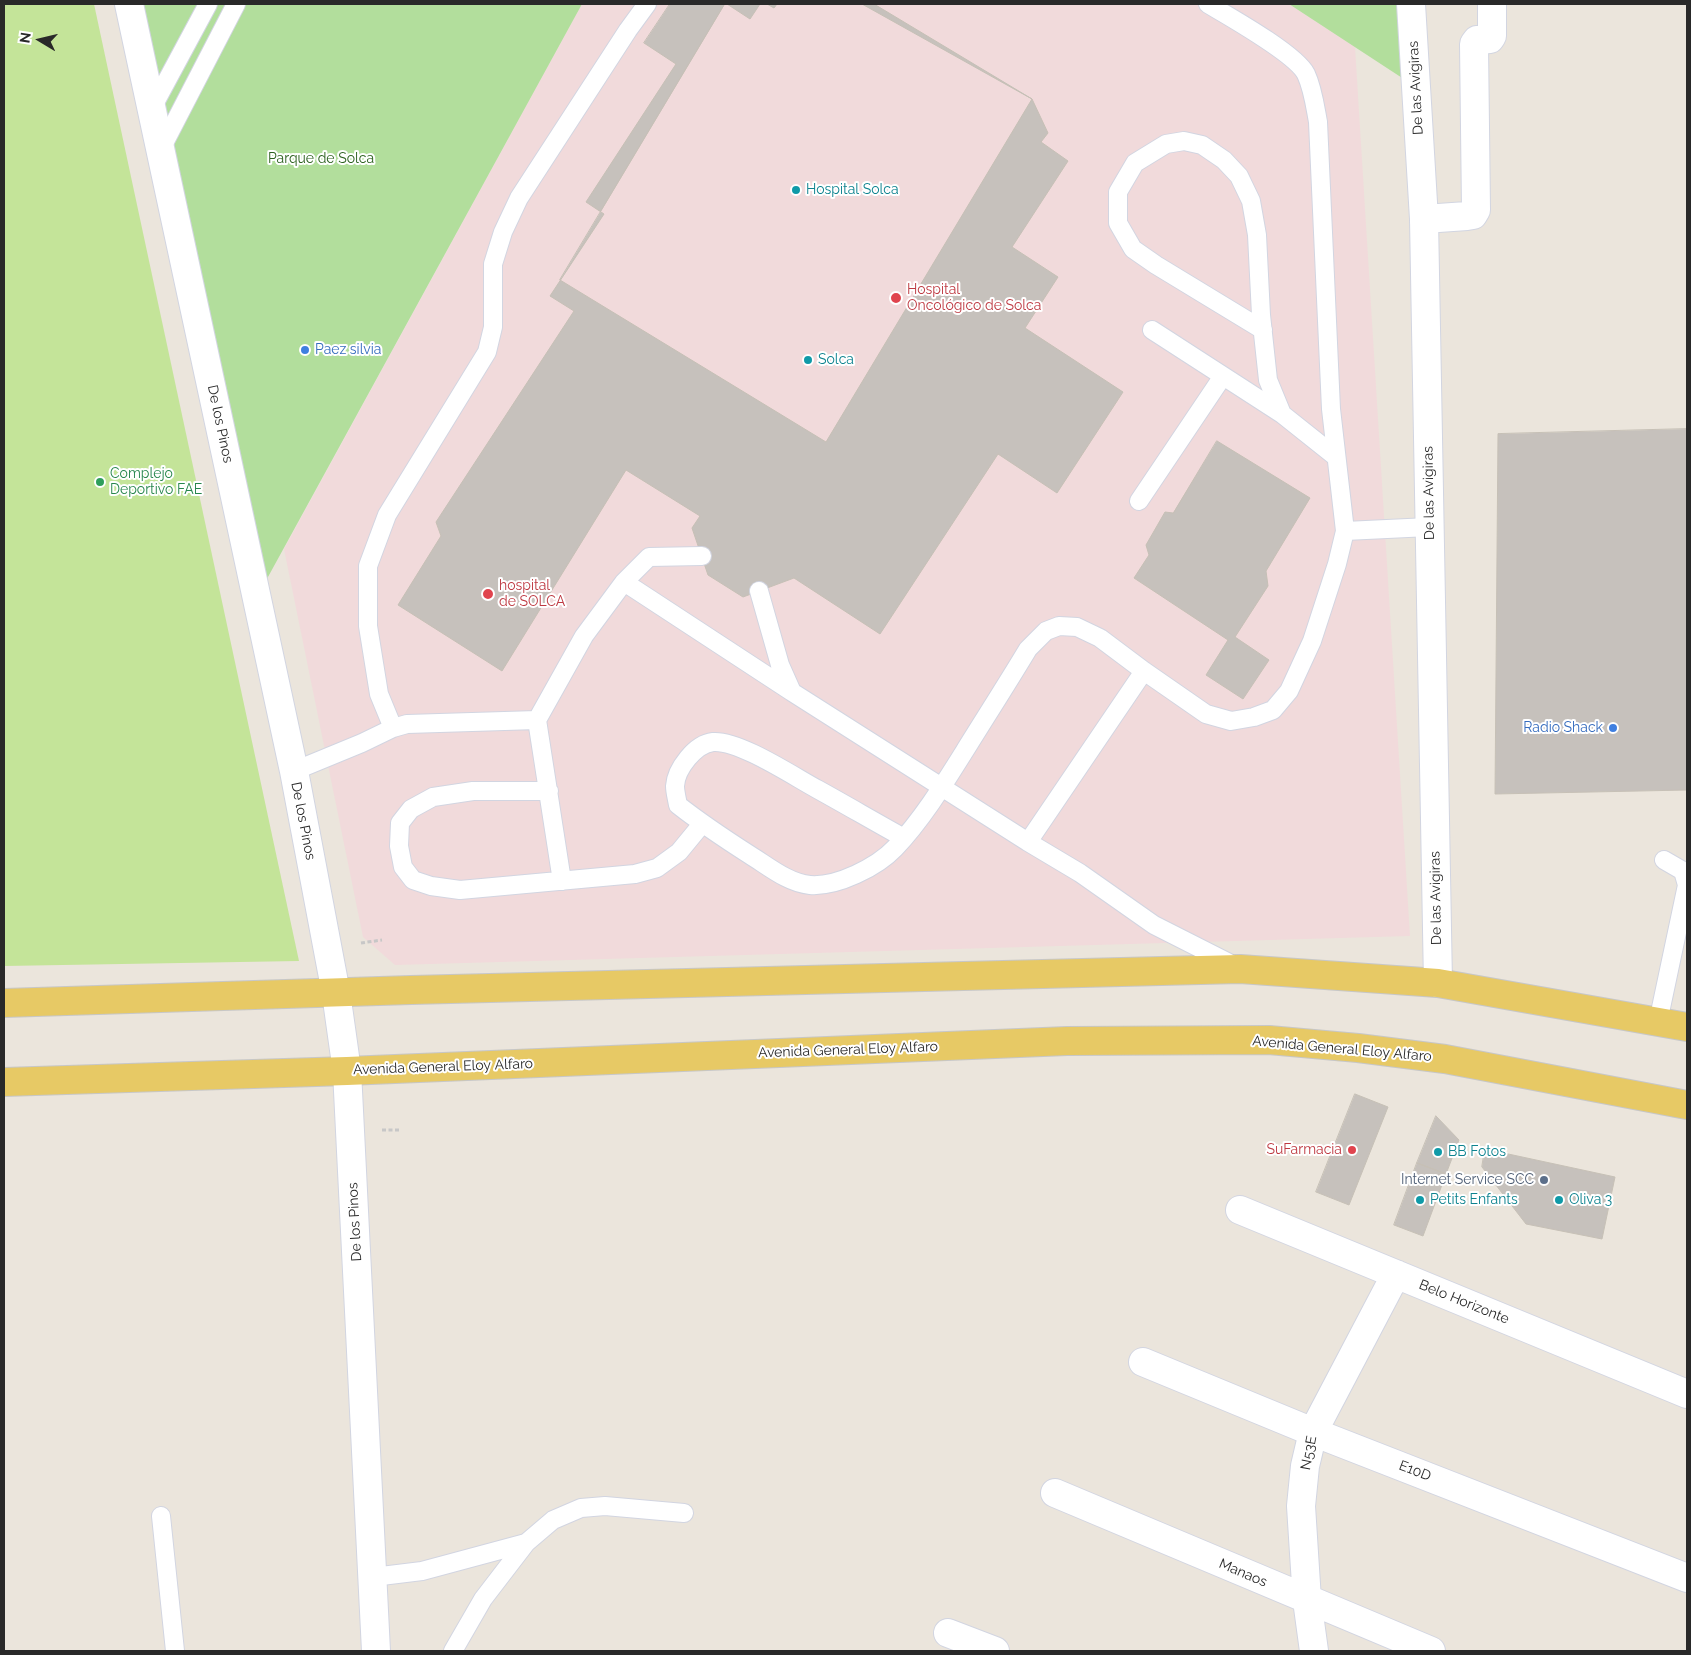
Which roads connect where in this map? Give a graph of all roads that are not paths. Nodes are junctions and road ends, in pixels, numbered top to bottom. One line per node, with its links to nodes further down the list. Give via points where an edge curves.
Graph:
1 (129, 4): 9 (street, De los Pinos)
2 (208, 4): 9 (lane)
3 (216, 4): 8 (lane)
4 (647, 4): 26 (lane, via 519,198 493,264 493,327 487,352 387,514 368,566 368,626 374,665 379,694)
5 (1208, 4): 16 (lane, via 1291,57 1305,72 1312,89 1318,122)
6 (1411, 4): 11 (street, De las Avigiras)
7 (1492, 4): 11 (street, via 1492,36 1474,44 1476,210 1467,216)
8 (233, 8): 10 (lane)
9 (152, 110): 10 (street, De los Pinos)
10 (161, 149): 27 (street, De los Pinos)
11 (1424, 219): 18 (street, De las Avigiras)
12 (1152, 330): 14 (lane)
13 (1263, 330): 13 (lane, via 1257,235 1251,201 1239,176 1224,160 1202,145 1184,141 1166,144 1135,164 1118,192 1118,224 1133,249); 15 (lane, via 1268,380)
14 (1223, 376): 15 (lane); 17 (lane)
15 (1282, 414): 16 (lane)
16 (1336, 457): 19 (lane)
17 (1138, 501)
18 (1429, 527): 19 (lane); 36 (street, De las Avigiras)
19 (1344, 531): 23 (lane, via 1312,641 1289,691 1273,710 1231,721 1206,714)
20 (702, 556): 21 (lane, via 649,557)
21 (624, 582): 24 (lane); 25 (lane, via 584,636)
22 (759, 591): 24 (lane, via 780,665)
23 (1144, 671): 28 (lane, via 1100,638 1077,627 1059,626 1046,631 1028,649); 32 (lane)
24 (792, 692): 28 (lane)
25 (537, 720): 26 (lane, via 407,724); 29 (lane)
26 (394, 728): 27 (lane)
27 (294, 771): 37 (street, De los Pinos)
28 (942, 787): 31 (lane); 32 (lane)
29 (549, 791): 34 (lane); 34 (lane, via 473,792 433,798 411,809 400,823 399,846 403,867 413,880 431,886 460,890)
30 (702, 824): 31 (lane, via 783,876 809,885 830,884 872,866); 31 (lane, via 678,806 675,786 679,772 692,754 702,745 713,742 748,752); 34 (lane, via 679,852 657,868 635,874)
31 (904, 838)
32 (1028, 842): 35 (lane, via 1080,873 1154,925)
33 (1664, 860): 39 (lane, via 1683,871 1686,885)
34 (562, 881)
35 (1240, 969): 36 (main road); 37 (main road)
36 (1438, 982): 39 (main road)
37 (336, 993): 38 (main road); 41 (street, De los Pinos)
38 (4, 1003)
39 (1658, 1022): 40 (main road)
40 (1687, 1027)
41 (347, 1071): 42 (main road, Avenida General Eloy Alfaro); 43 (main road, Avenida General Eloy Alfaro, via 1067,1041 1270,1040 1445,1059); 53 (street, De los Pinos)
42 (4, 1082)
43 (1687, 1104)
44 (1240, 1210): 45 (street, Belo Horizonte)
45 (1396, 1274): 47 (street, Belo Horizonte); 48 (street, N53E)
46 (1143, 1362): 48 (street, E10D)
47 (1687, 1394)
48 (1313, 1432): 54 (street, E10D); 55 (street, N53E, via 1301,1506)
49 (1055, 1493): 55 (street, Manaos)
50 (684, 1513): 52 (lane, via 605,1506 581,1508 553,1520)
51 (160, 1516): 57 (lane)
52 (526, 1543): 53 (lane, via 422,1571); 59 (lane, via 483,1599)
53 (373, 1578): 58 (street, De los Pinos)
54 (1687, 1578)
55 (1307, 1600): 61 (street, N53E); 62 (street, Manaos)
56 (948, 1633): 60 (street)
57 (175, 1651)
58 (376, 1651)
59 (453, 1651)
60 (996, 1651)
61 (1314, 1651)
62 (1431, 1651)

